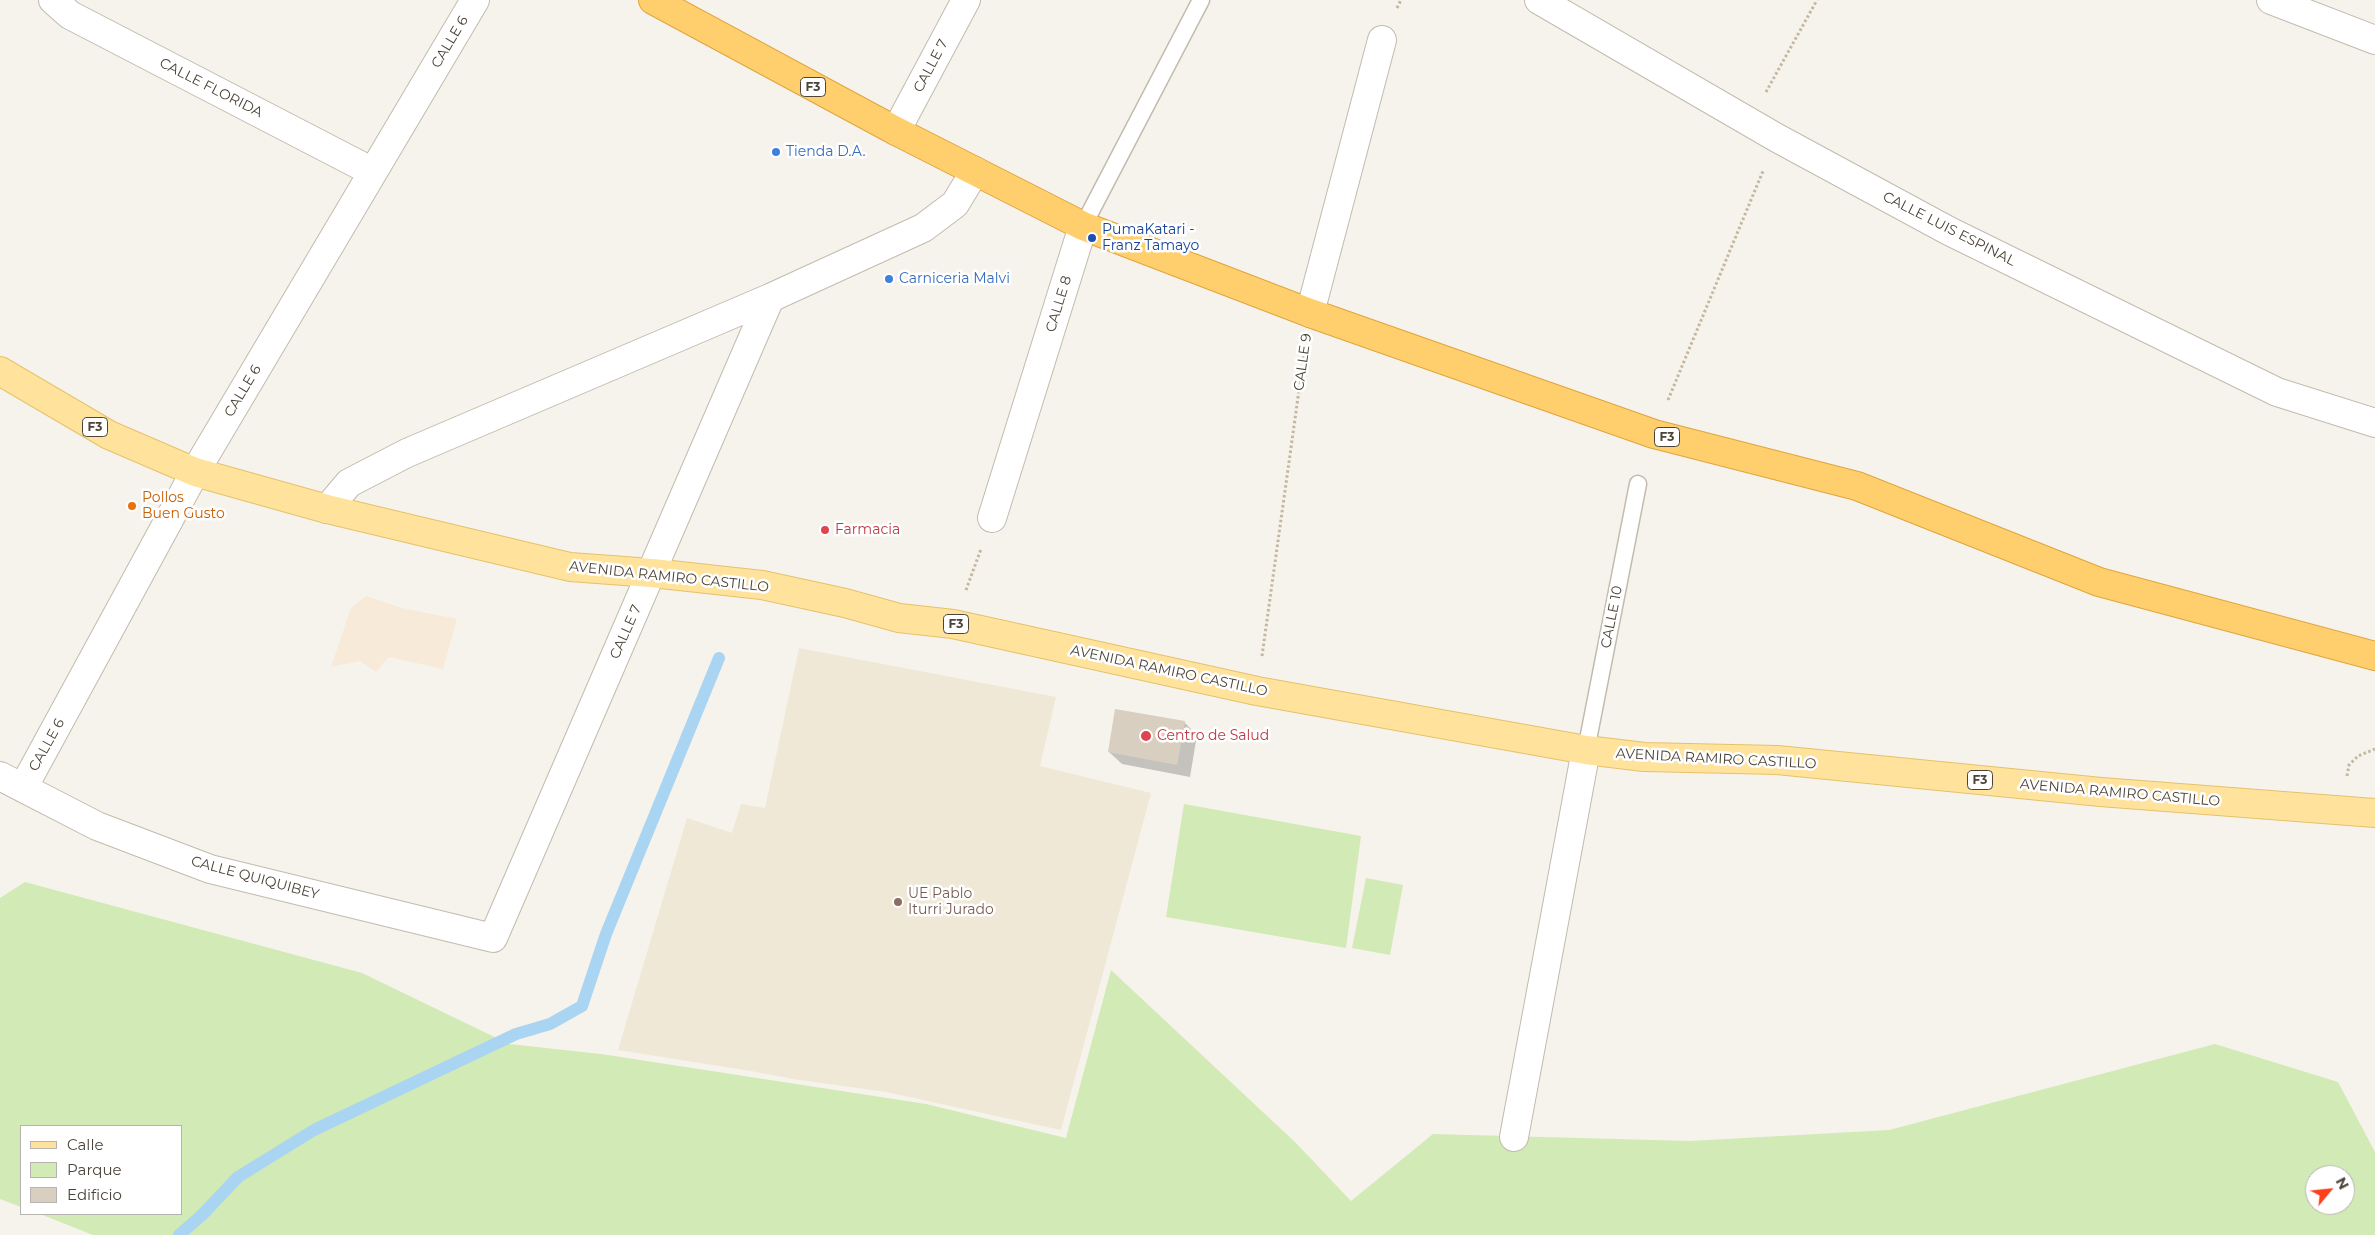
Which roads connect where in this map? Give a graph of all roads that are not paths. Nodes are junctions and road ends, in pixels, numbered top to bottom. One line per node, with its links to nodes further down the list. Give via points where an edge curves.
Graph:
1 (53, 0): 12 (street, CALLE FLORIDA, via 70,15)
2 (475, 0): 12 (street, CALLE 6)
3 (653, 0): 10 (highway, F3)
4 (966, 0): 10 (street, CALLE 7)
5 (1201, 0): 13 (lane, CALLE 8)
6 (1539, 0): 17 (street, CALLE LUIS ESPINAL, via 1777,138 1949,231 2277,392)
7 (2271, 0): 9 (street)
8 (1382, 40): 15 (street)
9 (2375, 40)
10 (896, 131): 11 (highway, F3)
11 (974, 171): 13 (highway, F3); 14 (street, via 955,204 923,228)
12 (373, 172): 18 (street, CALLE 6)
13 (1083, 226): 15 (highway, F3); 21 (street, CALLE 8)
14 (770, 298): 20 (street, via 407,453 349,483); 22 (street, CALLE 7)
15 (1310, 313): 23 (highway, F3, via 1654,434 1857,486 2099,582)
16 (0, 371): 18 (main road, AVENIDA RAMIRO CASTILLO / F3, via 109,435)
17 (2375, 423)
18 (195, 472): 20 (main road, AVENIDA RAMIRO CASTILLO / F3); 25 (street, CALLE 6)
19 (1638, 484): 24 (lane, CALLE 10)
20 (327, 509): 22 (main road, AVENIDA RAMIRO CASTILLO / F3, via 570,567)
21 (992, 518)
22 (652, 573): 24 (main road, AVENIDA RAMIRO CASTILLO / F3, via 762,585 899,618 954,624 1257,691); 27 (street, CALLE 7)
23 (2375, 656)
24 (1586, 750): 26 (main road, AVENIDA RAMIRO CASTILLO / F3, via 1644,757 1777,760 2101,792); 28 (street)
25 (11, 782): 27 (street, CALLE QUIQUIBEY, via 97,826 210,869)
26 (2375, 814)
27 (493, 938)
28 (1514, 1137)

